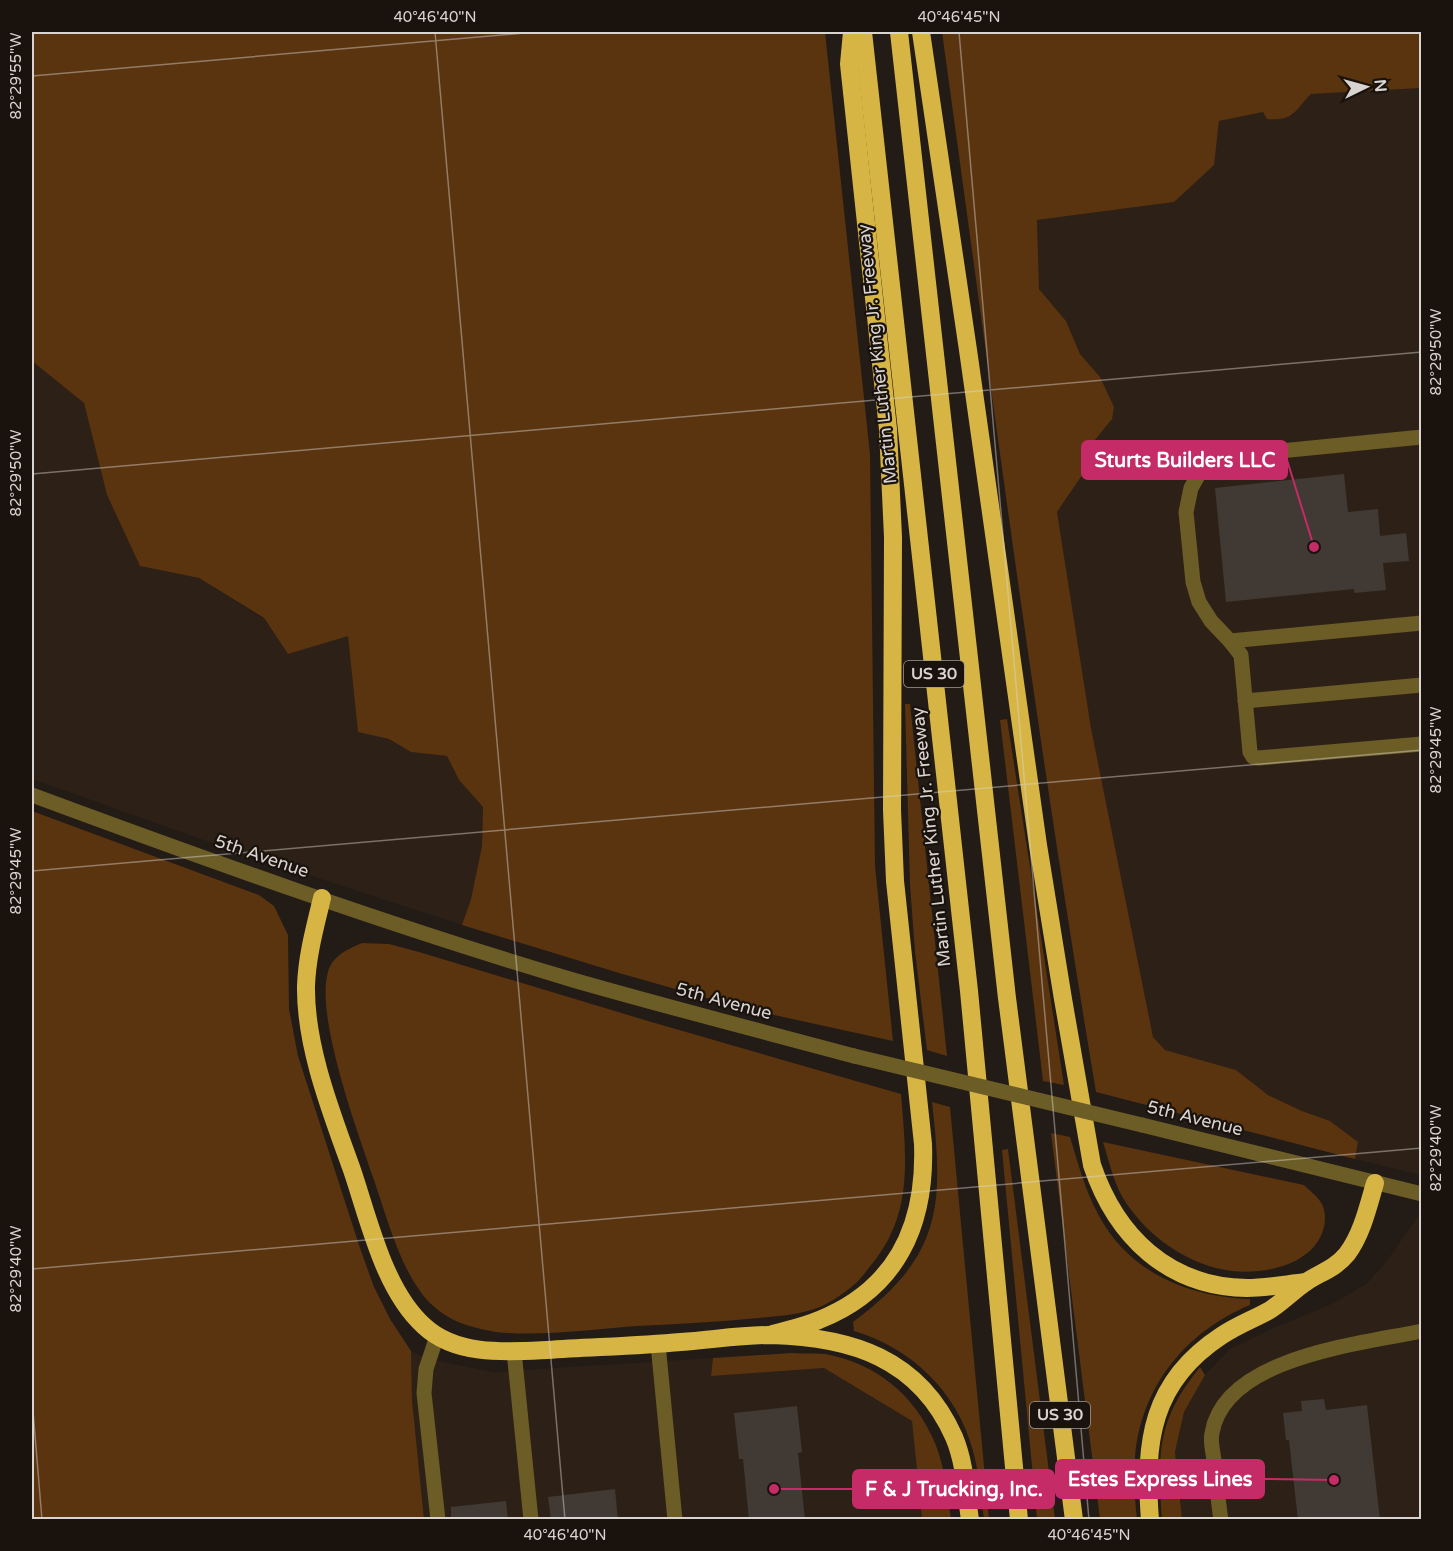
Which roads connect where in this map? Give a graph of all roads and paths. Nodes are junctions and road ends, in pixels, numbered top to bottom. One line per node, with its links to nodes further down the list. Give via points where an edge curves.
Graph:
1 (852, 32): 17 (highway, via 849,64 888,429 893,537 895,881 924,1180 910,1235 891,1268 876,1284 840,1311)
2 (863, 32): 25 (highway, Martin Luther King Jr. Freeway / US 30, via 969,990)
3 (900, 32): 26 (highway, US 30, via 1007,998)
4 (921, 32): 15 (highway, via 1038,845 1092,1165 1122,1226 1154,1258 1169,1267 1228,1286 1248,1288)
5 (1422, 437): 7 (street, via 1229,456 1200,472 1191,488 1186,512 1193,582 1199,602)
6 (1422, 623): 7 (street)
7 (1230, 641): 9 (street, via 1240,655)
8 (1422, 685): 9 (street)
9 (1245, 701): 10 (street, via 1253,757)
10 (1422, 744)
11 (32, 795): 12 (street, 5th Avenue)
12 (322, 898): 13 (street, 5th Avenue, bridge, via 573,980 854,1056); 18 (highway, via 306,986 312,1040 384,1264 409,1310)
13 (1375, 1183): 14 (street, 5th Avenue); 15 (highway, via 1352,1247 1336,1265)
14 (1422, 1194)
15 (1306, 1282): 27 (highway, via 1269,1310 1203,1349 1176,1378 1150,1438)
16 (1422, 1331): 28 (street, via 1282,1364 1234,1392 1220,1410 1211,1434)
17 (770, 1335): 19 (highway); 24 (highway, via 855,1346 878,1355 911,1378 936,1406 954,1438 964,1473)
18 (437, 1336): 20 (highway, via 476,1349); 21 (street, via 426,1369 424,1393)
19 (658, 1344): 20 (highway); 23 (street)
20 (514, 1351): 22 (street)
21 (438, 1520)
22 (531, 1520)
23 (675, 1520)
24 (970, 1520)
25 (1019, 1520)
26 (1074, 1520)
27 (1150, 1520)
28 (1221, 1520)

